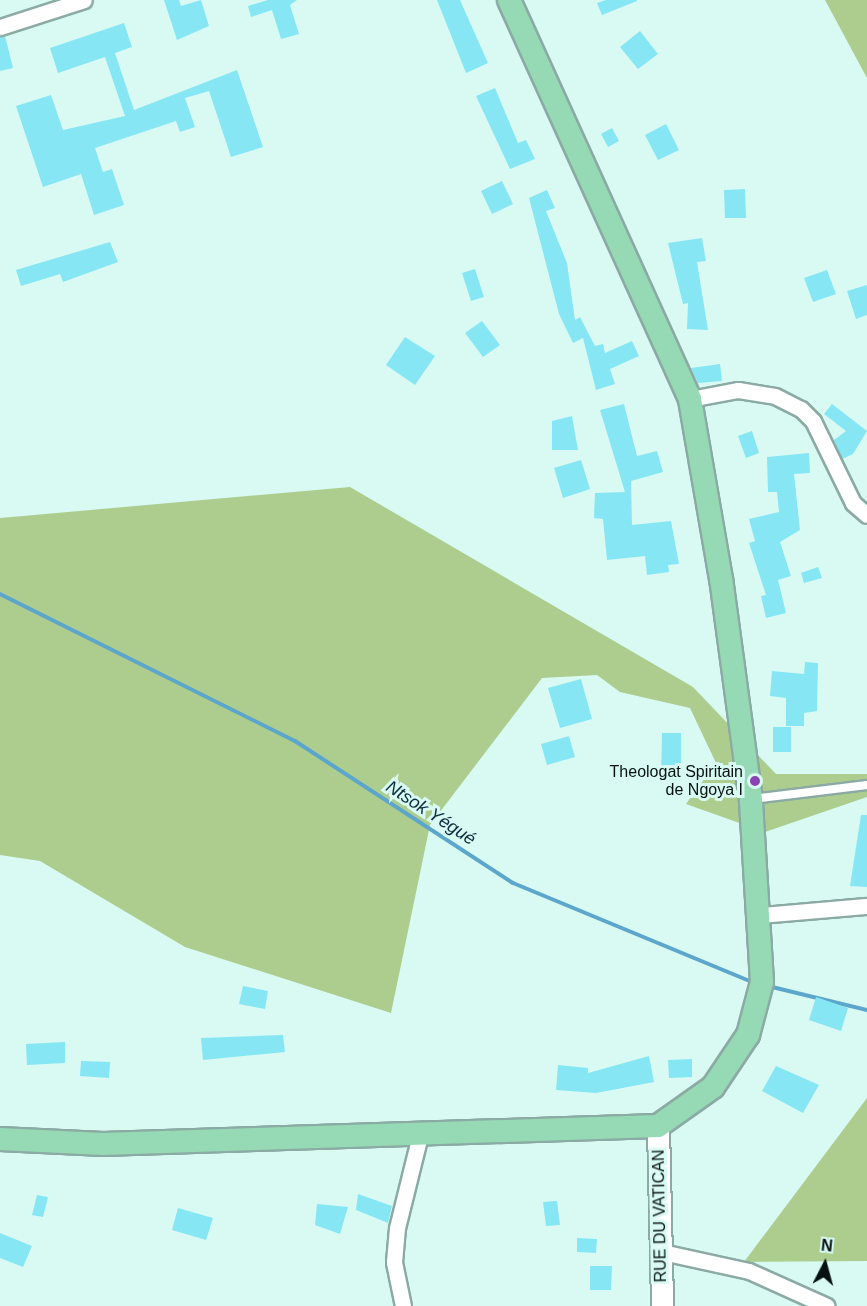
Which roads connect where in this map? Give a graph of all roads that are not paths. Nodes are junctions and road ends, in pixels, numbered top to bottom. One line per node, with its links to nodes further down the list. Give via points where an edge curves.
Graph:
1 (84, 0): 3 (street)
2 (509, 0): 4 (main road)
3 (0, 27)
4 (690, 399): 5 (street, via 738,390 775,396 801,409 813,421 853,503); 7 (main road)
5 (867, 515)
6 (867, 785): 7 (lane)
7 (751, 800): 9 (main road)
8 (867, 906): 9 (street)
9 (761, 915): 10 (main road, via 762,982 748,1035 713,1087)
10 (658, 1126): 11 (main road); 13 (street, RUE DU VATICAN)
11 (420, 1135): 12 (main road, via 103,1144); 14 (street, via 397,1228 394,1262)
12 (0, 1138)
13 (662, 1252): 15 (street, RUE DU VATICAN); 16 (street, via 749,1271)
14 (403, 1306)
15 (662, 1306)
16 (827, 1306)

